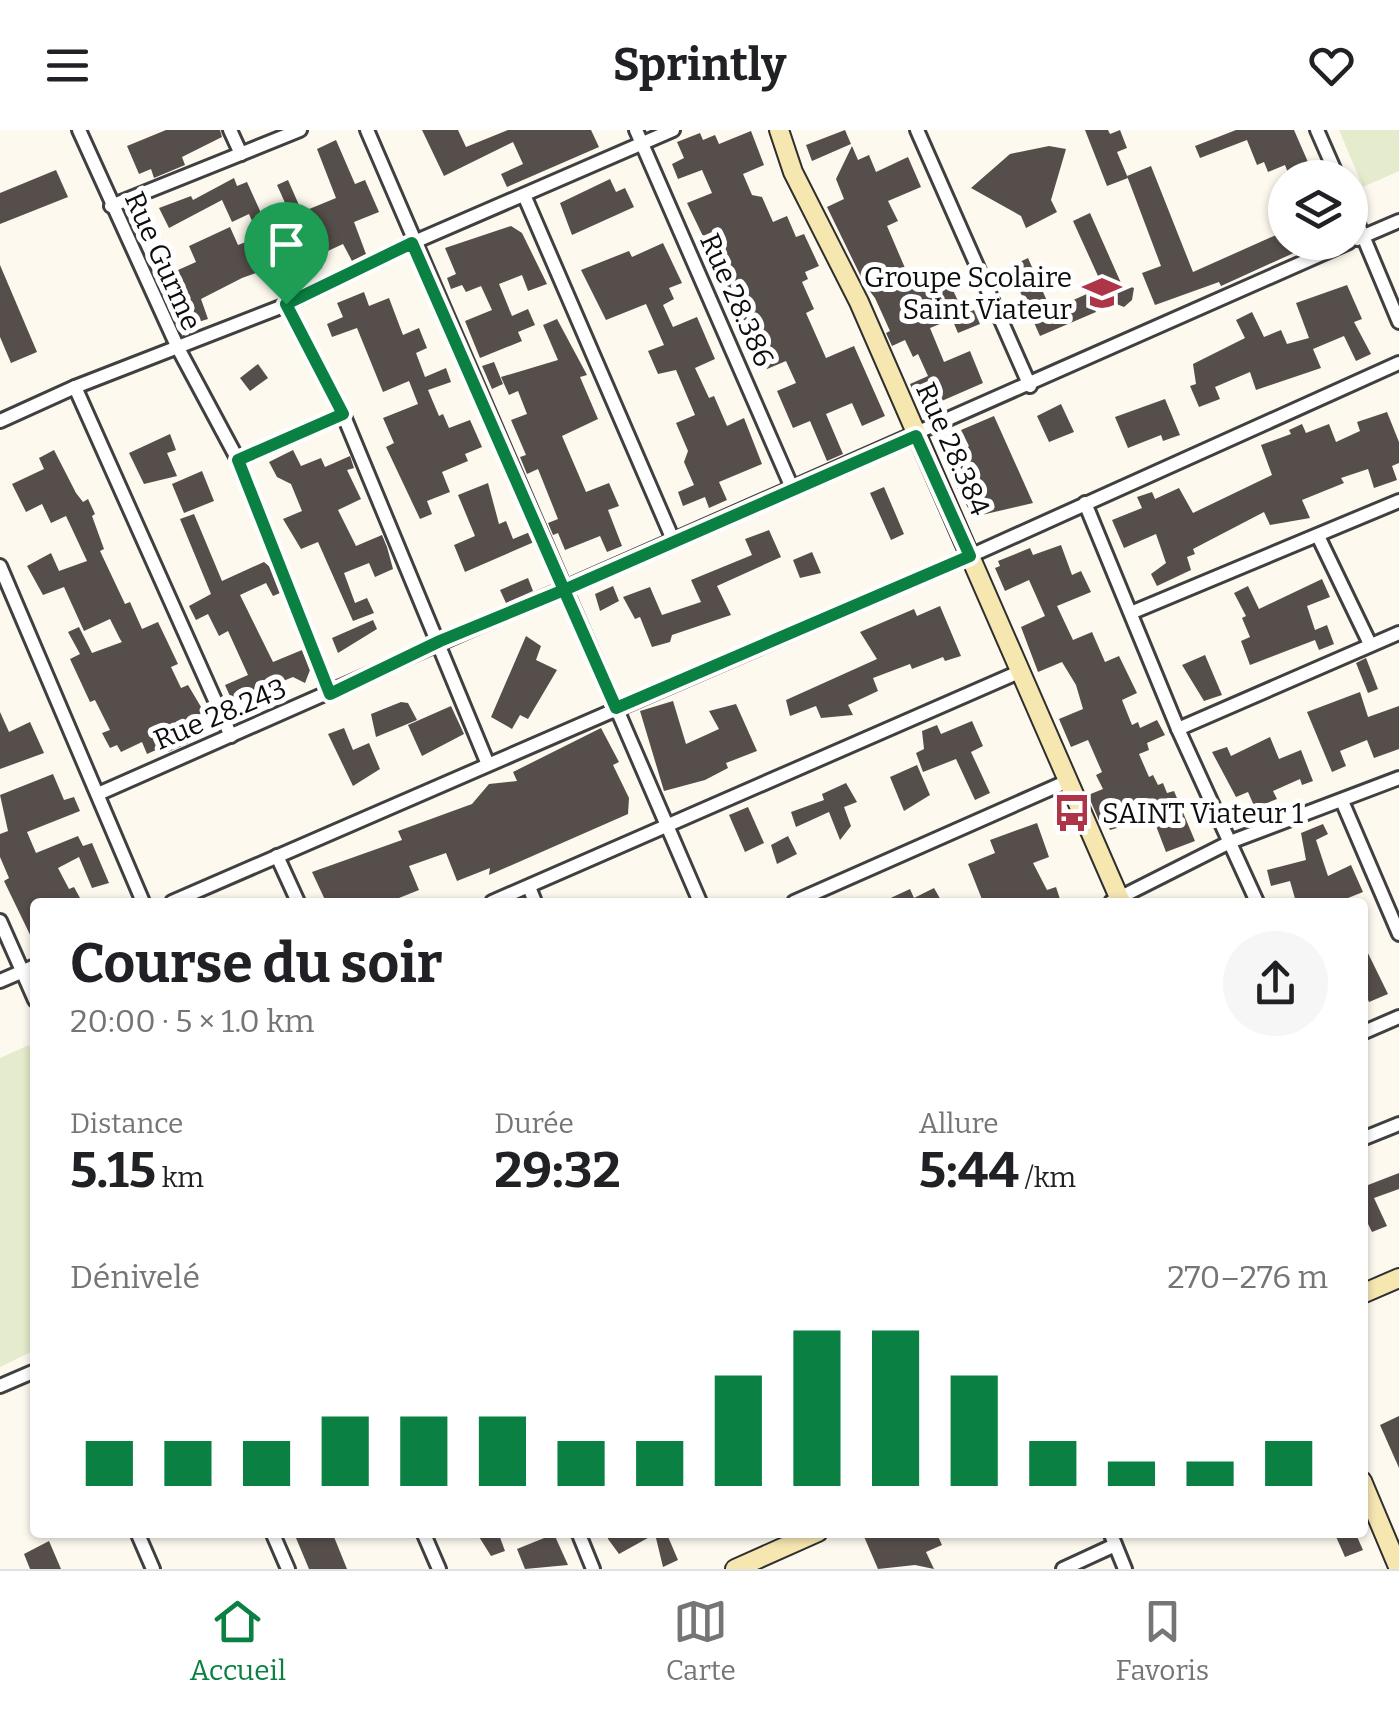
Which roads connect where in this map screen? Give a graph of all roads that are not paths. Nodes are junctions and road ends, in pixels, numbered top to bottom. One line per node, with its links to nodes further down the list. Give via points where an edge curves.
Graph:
1 (78, 130): 13 (street, Rue Gurme)
2 (230, 130): 10 (street)
3 (300, 130): 10 (street)
4 (366, 130): 16 (street)
5 (673, 130): 9 (street)
6 (780, 130): 27 (street, Rue 28.384, via 793,172)
7 (917, 130): 24 (street)
8 (1317, 130): 11 (street)
9 (639, 137): 12 (street); 29 (street, Rue 28.386)
10 (241, 154): 13 (street)
11 (1330, 160)
12 (524, 195): 16 (street); 33 (street)
13 (111, 206): 21 (street, Rue Gurme)
14 (1399, 221): 15 (street, Rue 28.243)
15 (1368, 234)
16 (412, 243): 19 (street); 36 (street)
17 (1310, 260): 24 (street, Rue 28.243)
18 (1365, 260): 20 (street)
19 (286, 304): 21 (street); 25 (street)
20 (1399, 322)
21 (178, 348): 23 (street, Rue Gurme); 28 (street)
22 (1399, 363): 31 (street)
23 (76, 386): 26 (street, Rue Gurme); 45 (street)
24 (1030, 386): 27 (street, Rue 28.243)
25 (343, 414): 28 (street); 39 (street)
26 (0, 421)
27 (916, 436): 29 (street, Rue 28.243); 34 (street, Rue 28.384)
28 (238, 460): 42 (street)
29 (793, 490): 33 (street, Rue 28.243)
30 (1399, 502): 32 (street)
31 (1086, 503): 34 (street); 37 (street)
32 (1318, 536): 37 (street); 40 (street)
33 (674, 542): 36 (street, Rue 28.243)
34 (970, 556): 41 (street, Rue 28.384); 43 (street)
35 (0, 566): 49 (street)
36 (564, 590): 39 (street, Rue 28.243); 43 (street)
37 (1133, 612): 44 (street)
38 (1399, 633): 40 (street)
39 (440, 641): 42 (street, Rue 28.243); 46 (street)
40 (1370, 644): 44 (street)
41 (1018, 672): 48 (street, Rue 28.384); 51 (street)
42 (330, 694): 45 (street, Rue 28.243)
43 (616, 708): 46 (street); 51 (street)
44 (1178, 729): 52 (street)
45 (232, 736): 49 (street, Rue 28.243)
46 (487, 762): 53 (street)
47 (1399, 778): 50 (street)
48 (1068, 782): 61 (street); 62 (street, Rue 28.384)
49 (98, 794): 55 (street)
50 (1342, 801): 52 (street); 66 (street)
51 (667, 826): 54 (street); 60 (street)
52 (1230, 842): 63 (street); 64 (street)
53 (278, 856): 56 (street); 57 (street)
54 (528, 886): 58 (street); 59 (street)
55 (141, 898)
56 (181, 898)
57 (296, 898)
58 (501, 898)
59 (533, 898)
60 (698, 898)
61 (803, 898)
62 (1116, 898)
63 (1123, 898)
64 (1254, 898)
65 (0, 921): 67 (street)
66 (1399, 934)
67 (29, 969): 68 (street)
68 (0, 982)
69 (1399, 1017): 70 (street)
70 (1368, 1030)
71 (1399, 1124): 72 (street)
72 (1368, 1137)
73 (1399, 1278): 74 (street)
74 (1368, 1291)
75 (30, 1373): 76 (street)
76 (0, 1386)
77 (1368, 1495): 91 (street)
78 (140, 1538): 84 (street)
79 (275, 1538): 85 (street)
80 (426, 1538): 86 (street)
81 (580, 1538): 87 (street)
82 (805, 1538): 88 (street)
83 (1112, 1539): 89 (street); 90 (street)
84 (154, 1569)
85 (288, 1569)
86 (439, 1569)
87 (593, 1569)
88 (736, 1569)
89 (1063, 1569)
90 (1124, 1569)
91 (1399, 1569)

